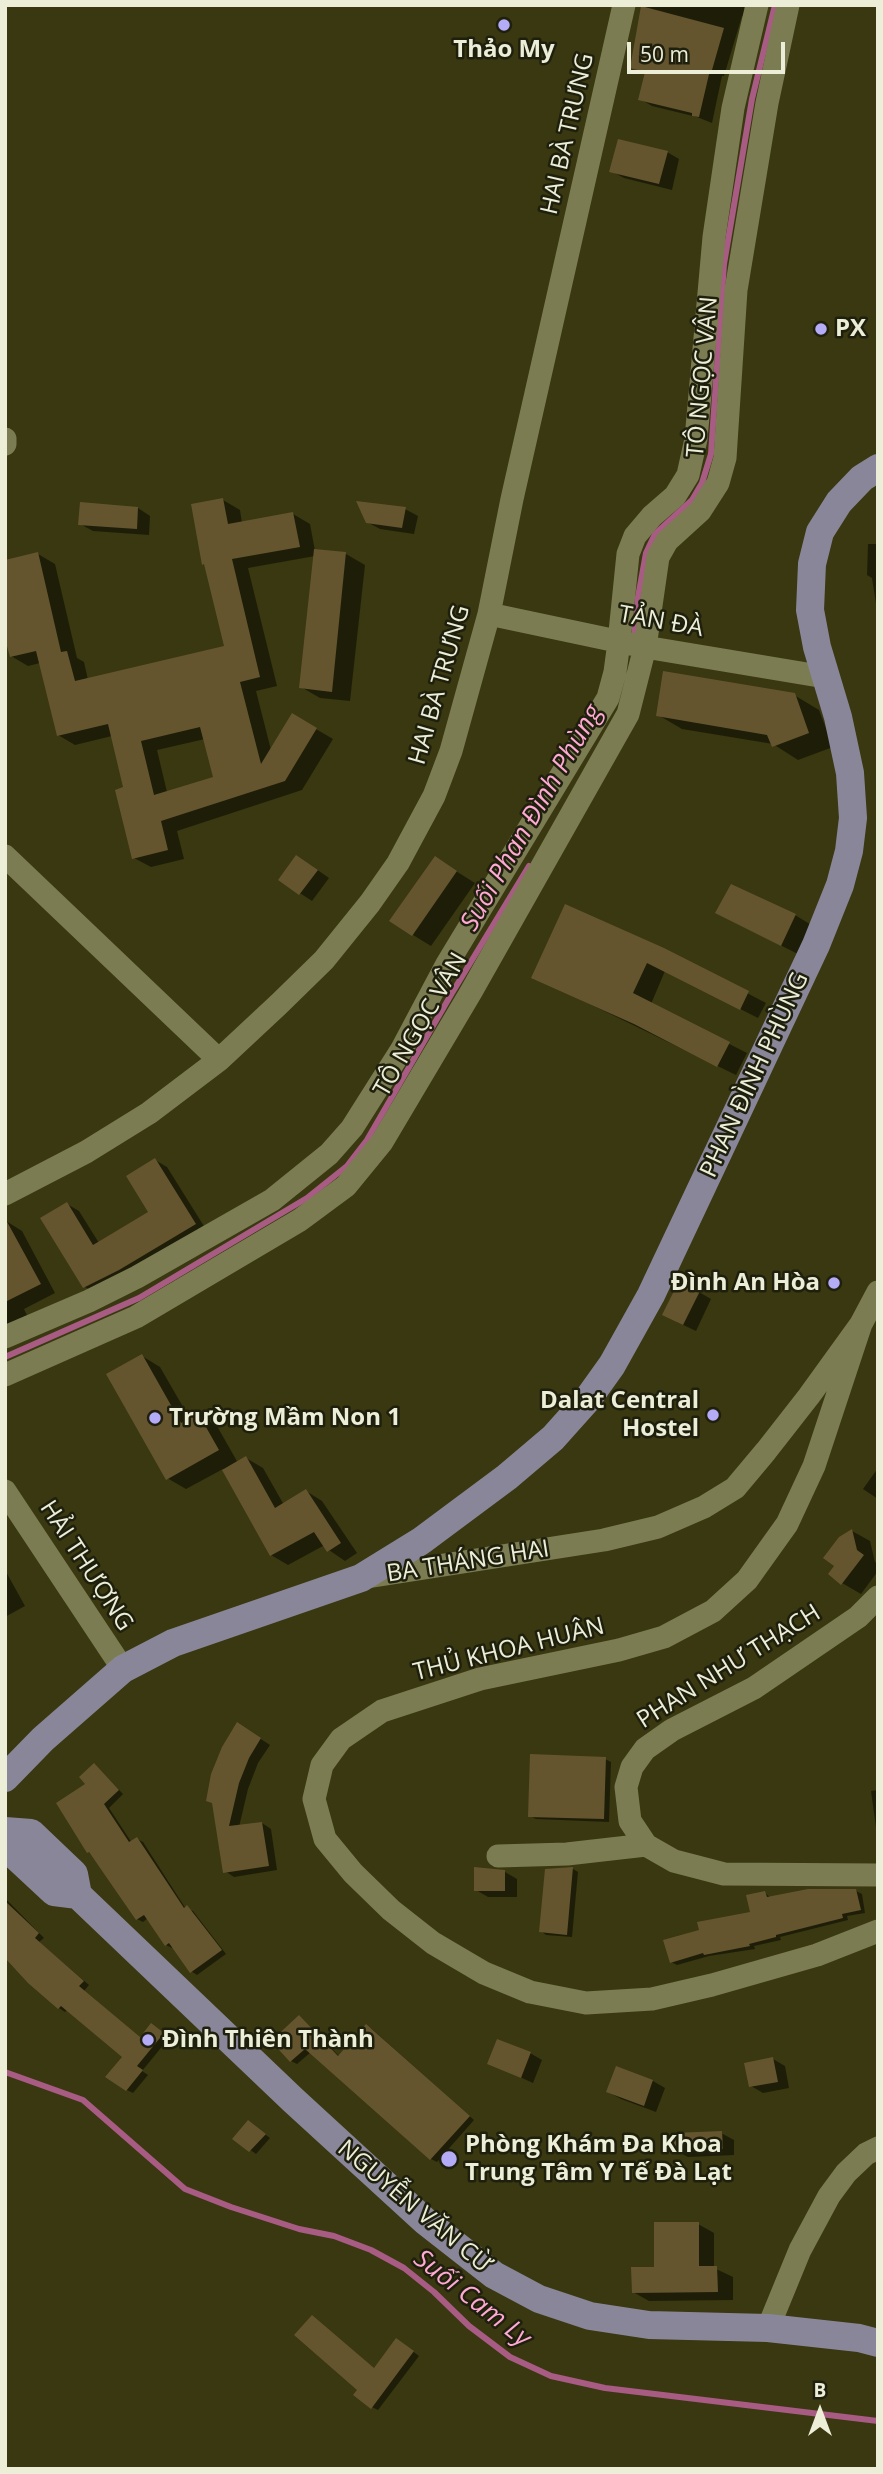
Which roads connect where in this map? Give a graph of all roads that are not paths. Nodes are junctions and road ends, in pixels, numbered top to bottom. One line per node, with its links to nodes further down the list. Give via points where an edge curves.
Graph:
1 (624, 5): 5 (street, HAI BÀ TRƯNG)
2 (757, 5): 6 (street, TÔ NGỌC VÂN, via 733,108 714,237 696,439 688,475 675,496 635,536 628,554)
3 (788, 5): 7 (street, TÔ NGỌC VÂN, via 736,290 725,457 718,483 700,511 667,541 657,557)
4 (878, 468): 8 (main road, PHAN ĐÌNH PHÙNG, via 839,502 820,532 812,564 810,610)
5 (489, 614): 6 (street, TẢN ĐÀ); 10 (street, HAI BÀ TRƯNG, via 451,751 434,796 398,863 324,960)
6 (619, 642): 7 (street, TẢN ĐÀ); 14 (street, TÔ NGỌC VÂN, via 608,698 352,1128 329,1154 272,1200 137,1277)
7 (645, 647): 8 (street, TẢN ĐÀ); 15 (street, TÔ NGỌC VÂN, via 628,714 389,1131 346,1186 300,1220 135,1317)
8 (825, 677): 17 (main road, PHAN ĐÌNH PHÙNG, via 850,773 853,818 840,885 651,1295 612,1366 553,1438 422,1541)
9 (5, 856): 10 (street)
10 (219, 1060): 11 (street, HAI BÀ TRƯNG, via 149,1114)
11 (5, 1194)
12 (878, 1292): 13 (street, BA THÁNG HAI)
13 (861, 1324): 17 (street, BA THÁNG HAI, via 743,1479 704,1507 657,1527 604,1540); 25 (street, THỦ KHOA HUÂN, via 814,1466 787,1524 747,1580 713,1611 664,1637 480,1679 382,1711 341,1739 322,1765 314,1799 326,1839 391,1910 433,1943 484,1973 530,1992 586,2003 652,1999 817,1955)
14 (5, 1337)
15 (5, 1375)
16 (5, 1491): 19 (street, HẢI THƯỢNG)
17 (360, 1578): 19 (main road, BA THÁNG HAI, via 173,1643)
18 (878, 1597): 22 (street, PHAN NHƯ THẠCH, via 858,1617 754,1688 645,1749 632,1767 626,1787 630,1821)
19 (123, 1669): 20 (main road, BA THÁNG HAI)
20 (5, 1777)
21 (6, 1832): 27 (main road, NGUYỄN VĂN CỪ, via 31,1833 74,1874 78,1895 357,2161 494,2275 539,2299 590,2316 649,2325)
22 (646, 1844): 23 (street, via 567,1854); 24 (street, via 674,1861 724,1874)
23 (498, 1856)
24 (878, 1875)
25 (878, 1931)
26 (878, 2148): 27 (street, via 846,2173 829,2196 800,2250)
27 (768, 2328): 28 (main road, NGUYỄN VĂN CỪ)
28 (878, 2343)

